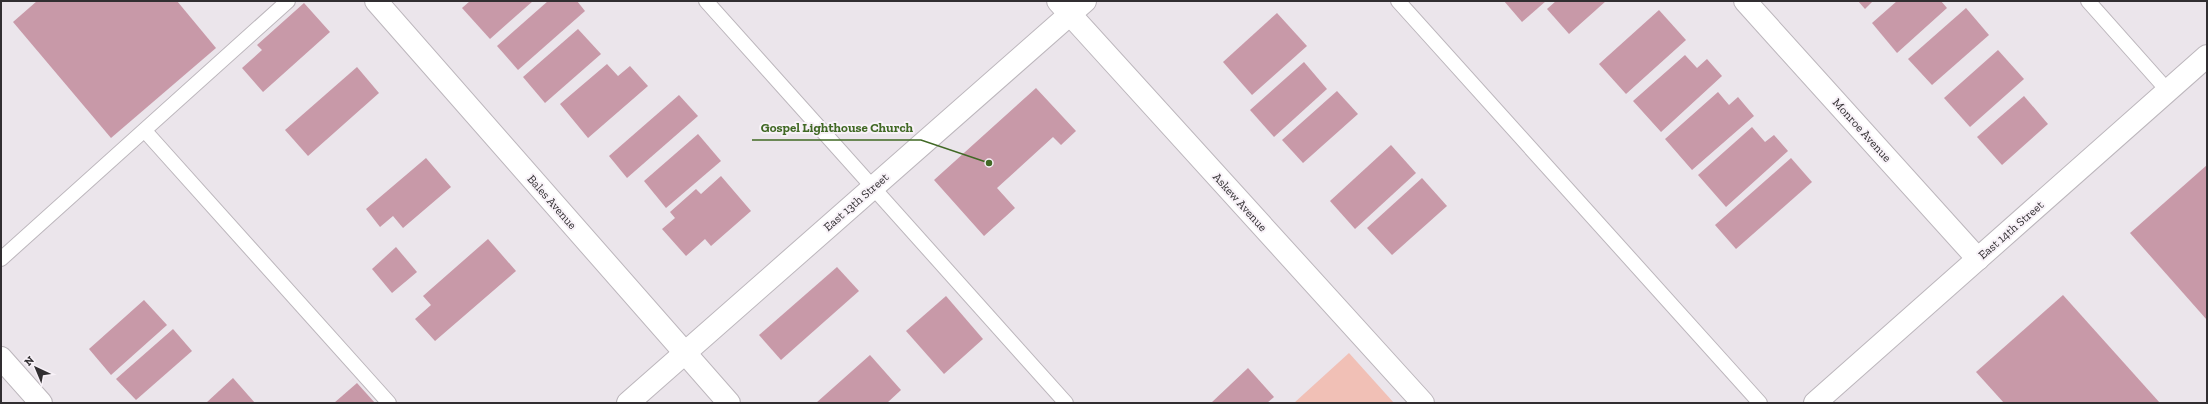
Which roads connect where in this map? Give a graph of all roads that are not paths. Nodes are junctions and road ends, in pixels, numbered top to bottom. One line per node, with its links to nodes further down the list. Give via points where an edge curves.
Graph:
1 (288, 1): 10 (lane)
2 (376, 1): 14 (street, Bales Avenue)
3 (706, 1): 11 (lane)
4 (1398, 1): 22 (lane)
5 (1745, 1): 13 (street, Monroe Avenue)
6 (2088, 1): 9 (lane)
7 (1071, 5): 11 (street, East 13th Street); 21 (street, Askew Avenue)
8 (2207, 56): 9 (street, East 14th Street)
9 (2168, 91): 13 (street, East 14th Street)
10 (144, 131): 12 (lane); 17 (lane)
11 (873, 187): 14 (street, East 13th Street); 20 (lane)
12 (1, 259)
13 (1978, 259): 23 (street, East 14th Street)
14 (684, 353): 18 (street, East 13th Street); 19 (street, Bales Avenue)
15 (1, 358): 16 (street)
16 (41, 403)
17 (389, 403)
18 (628, 403)
19 (729, 403)
20 (1066, 403)
21 (1423, 403)
22 (1760, 403)
23 (1815, 403)

